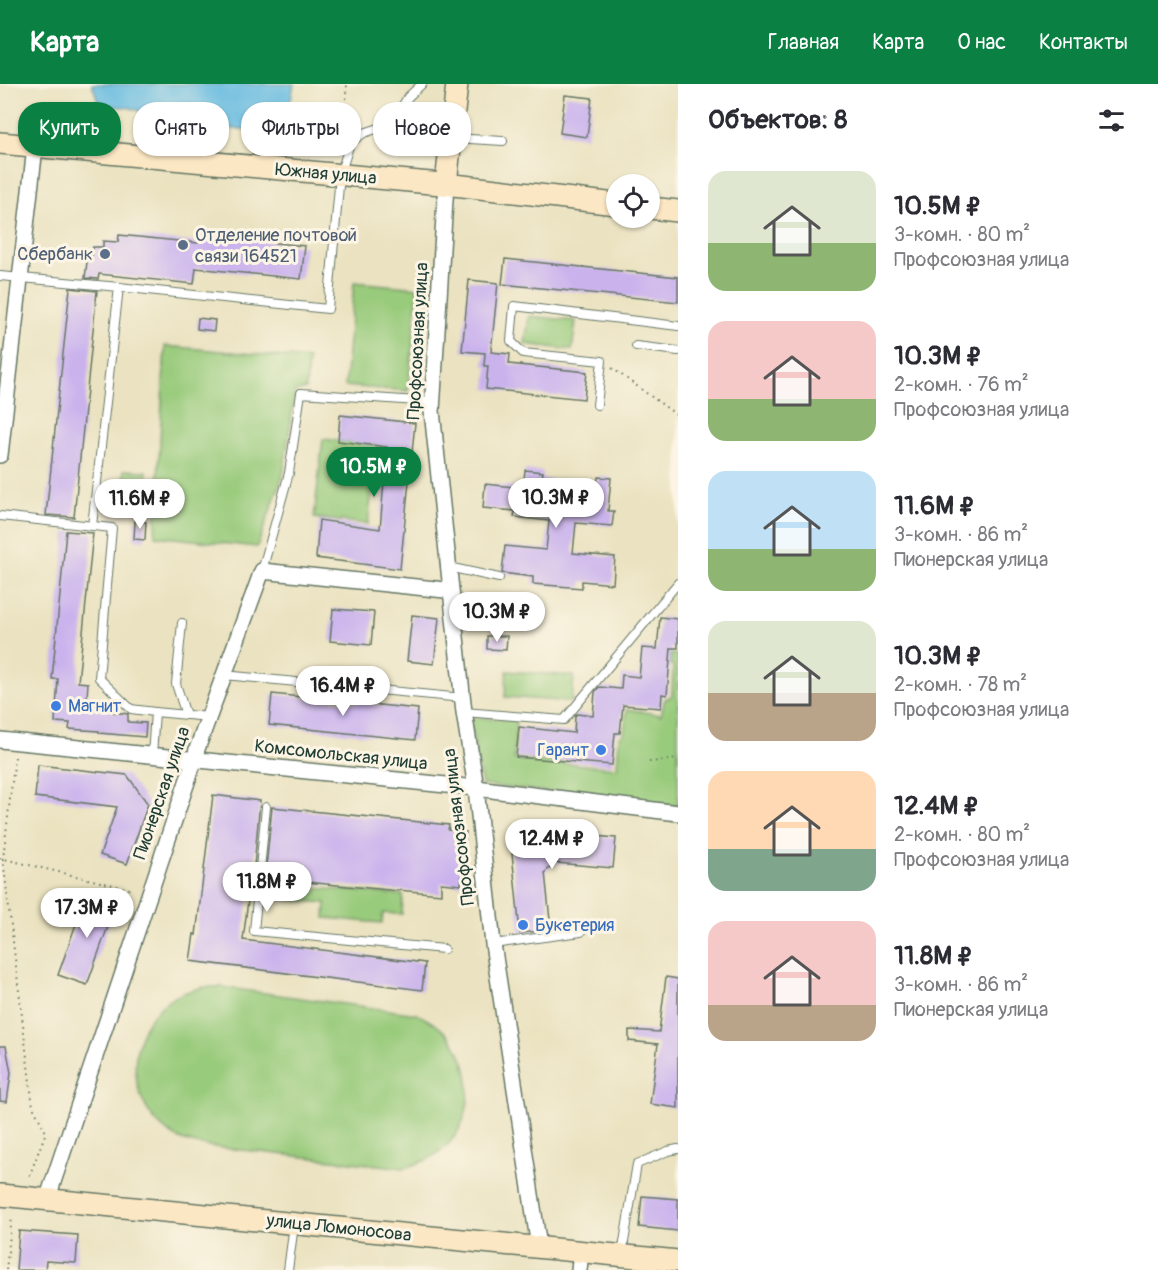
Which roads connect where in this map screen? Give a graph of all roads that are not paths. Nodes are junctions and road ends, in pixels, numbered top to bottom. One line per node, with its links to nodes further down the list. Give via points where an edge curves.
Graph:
1 (422, 84): 11 (lane, via 390,124 364,133 350,143)
2 (457, 84): 3 (main road)
3 (455, 102)
4 (471, 139): 5 (lane)
5 (503, 141)
6 (0, 143): 7 (main road, Южная улица)
7 (18, 145)
8 (121, 155): 11 (main road, Южная улица)
9 (34, 156): 17 (street)
10 (449, 156): 12 (main road)
11 (340, 175): 12 (main road, Южная улица); 18 (lane, via 328,309)
12 (446, 184): 13 (main road, Южная улица); 22 (street, Профсоюзная улица)
13 (606, 203)
14 (660, 209): 15 (main road)
15 (678, 211)
16 (0, 276): 17 (lane)
17 (20, 278): 18 (lane); 24 (street)
18 (119, 287): 26 (lane)
19 (678, 326): 23 (lane, via 514,306 511,341 523,353 602,361)
20 (636, 346): 21 (lane)
21 (678, 351)
22 (432, 402): 27 (street, Профсоюзная улица); 28 (lane, via 301,393 289,473)
23 (597, 405)
24 (0, 455)
25 (0, 516): 26 (lane)
26 (92, 526): 35 (lane, via 112,528 99,678 131,709)
27 (448, 567): 29 (lane); 34 (street, Профсоюзная улица)
28 (262, 571): 31 (street); 33 (street, Пионерская улица)
29 (499, 578)
30 (678, 583): 34 (lane, via 564,720)
31 (445, 590)
32 (182, 623): 36 (lane, via 176,684)
33 (224, 675): 34 (lane); 37 (street, Пионерская улица)
34 (464, 705): 41 (street, Профсоюзная улица)
35 (156, 712): 36 (lane); 39 (lane)
36 (186, 714): 37 (lane)
37 (209, 717): 40 (street, Пионерская улица)
38 (0, 740): 39 (street, Комсомольская улица)
39 (152, 756): 40 (street, Комсомольская улица)
40 (194, 760): 41 (street, Комсомольская улица); 49 (street, Пионерская улица)
41 (477, 788): 43 (street, Комсомольская улица); 45 (street, Профсоюзная улица)
42 (266, 807): 46 (lane, via 254,930)
43 (678, 813)
44 (581, 932): 45 (lane)
45 (493, 944): 51 (street, Профсоюзная улица)
46 (444, 949)
47 (678, 1149): 52 (lane, via 638,1164)
48 (0, 1195): 49 (main road, улица Ломоносова)
49 (46, 1200): 50 (main road, улица Ломоносова)
50 (294, 1224): 51 (main road, улица Ломоносова); 55 (lane)
51 (539, 1248): 53 (main road, улица Ломоносова)
52 (621, 1256): 53 (main road, улица Ломоносова); 54 (main road, улица Ломоносова)
53 (580, 1261)
54 (678, 1261)
55 (288, 1270)

